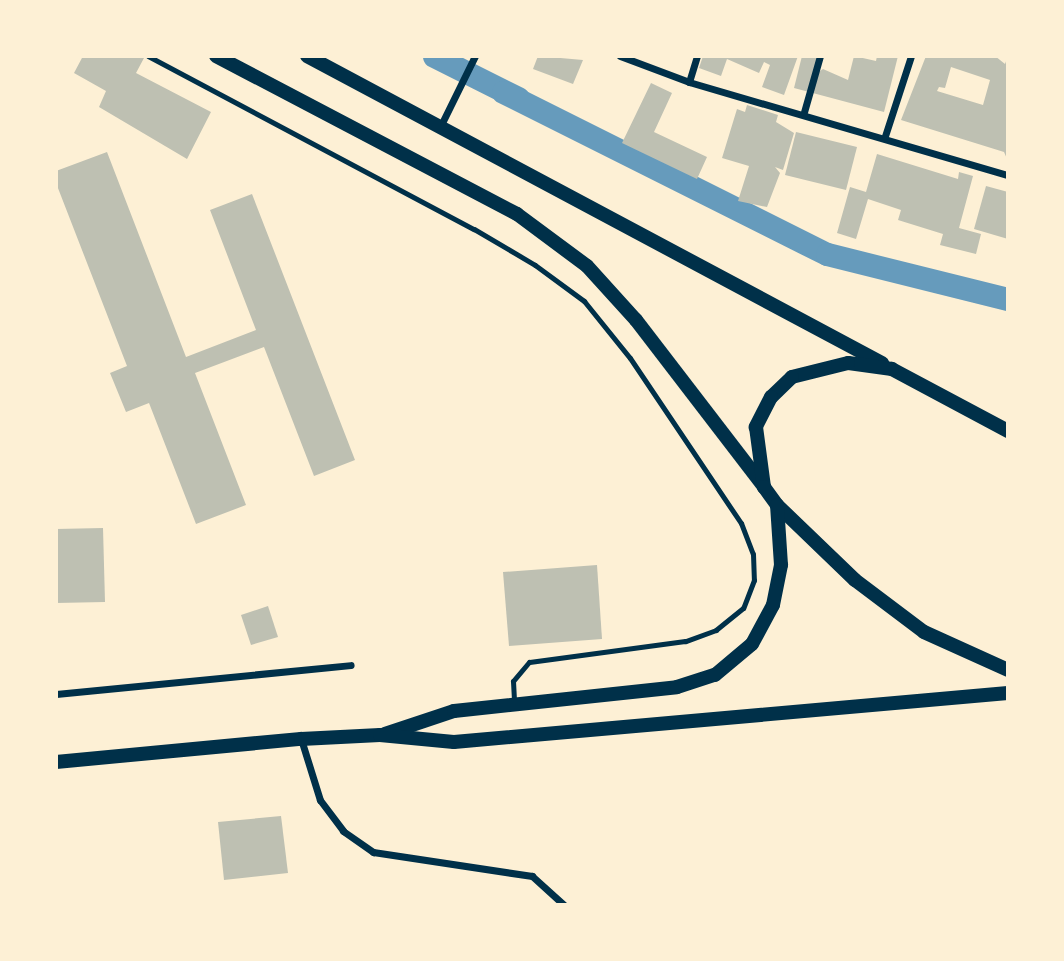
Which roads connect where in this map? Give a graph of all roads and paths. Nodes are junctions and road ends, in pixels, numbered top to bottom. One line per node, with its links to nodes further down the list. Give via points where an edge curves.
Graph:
1 (149, 56): 22 (lane, via 474,229 584,301 630,358 741,523 753,554 754,580 743,608 716,630 685,641 528,662 513,681)
2 (216, 56): 16 (main road, via 517,214 587,266 636,320)
3 (307, 56): 11 (main road)
4 (475, 56): 11 (street)
5 (620, 56): 9 (street)
6 (697, 56): 9 (street)
7 (820, 56): 10 (street)
8 (911, 56): 12 (street)
9 (690, 82): 10 (street)
10 (804, 112): 12 (street)
11 (441, 125): 14 (main road)
12 (885, 136): 13 (street)
13 (1008, 174)
14 (892, 369): 15 (main road); 16 (main road, via 848,363 792,377 756,427)
15 (1008, 431)
16 (764, 487): 17 (main road)
17 (777, 505): 19 (main road, via 855,580 924,632); 22 (main road, via 781,565 773,605 752,644 715,675 677,687)
18 (351, 665): 20 (street)
19 (1008, 670)
20 (56, 694)
21 (1008, 694): 23 (main road, via 454,742)
22 (514, 704): 23 (main road, via 454,711)
23 (380, 735): 24 (main road)
24 (300, 739): 25 (main road); 26 (street, via 320,800 343,831 373,852 532,876)
25 (56, 762)
26 (565, 905)

